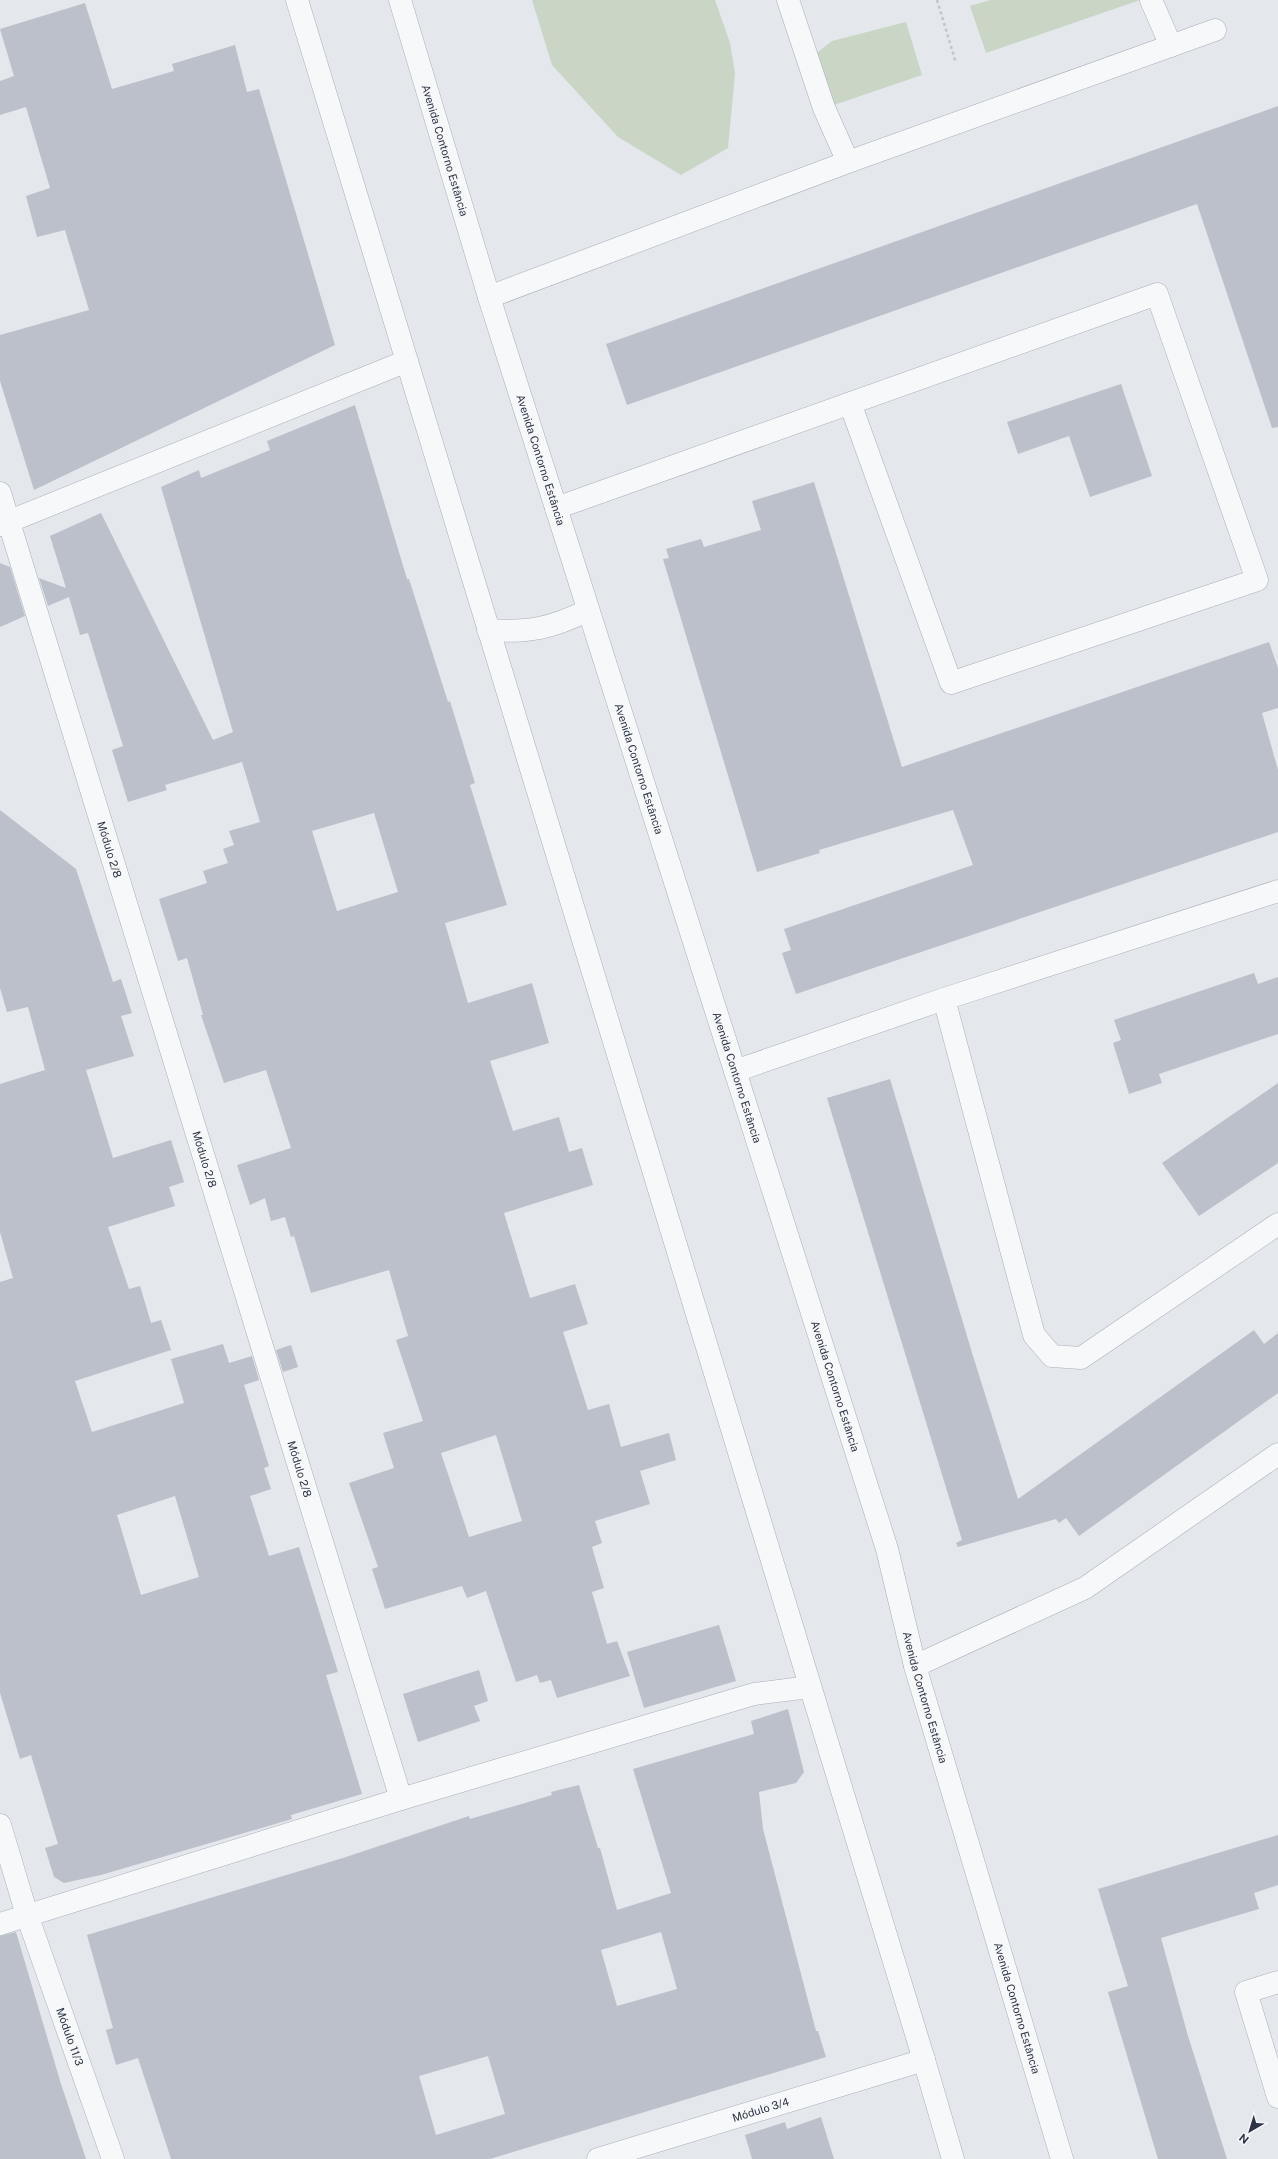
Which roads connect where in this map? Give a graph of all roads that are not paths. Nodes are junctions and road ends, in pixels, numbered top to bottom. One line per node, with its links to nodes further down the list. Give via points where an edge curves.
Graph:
1 (297, 0): 9 (street)
2 (400, 0): 8 (street, Avenida Contorno Estância)
3 (788, 0): 7 (street, via 824,108)
4 (1151, 0): 6 (street)
5 (1215, 30): 6 (street)
6 (1171, 46): 7 (street)
7 (848, 162): 8 (street)
8 (489, 297): 12 (street, Avenida Contorno Estância)
9 (406, 360): 13 (street); 15 (street)
10 (850, 404): 10 (street, via 951,683 1257,580 1157,294); 12 (street)
11 (0, 493): 13 (street, Módulo 2/8)
12 (556, 508): 14 (street, Avenida Contorno Estância)
13 (4, 523): 23 (street, Módulo 2/8)
14 (588, 610): 15 (street, via 565,622 541,629 515,632); 18 (street, Avenida Contorno Estância)
15 (488, 630): 22 (street)
16 (1278, 891): 17 (street)
17 (944, 999): 18 (street); 19 (street, via 1034,1335 1052,1356 1081,1358)
18 (736, 1071): 21 (street, Avenida Contorno Estância, via 887,1549)
19 (1278, 1224)
20 (1278, 1454): 21 (street, via 1084,1588)
21 (915, 1666): 33 (street, Avenida Contorno Estância)
22 (810, 1687): 23 (street, via 754,1694); 28 (street)
23 (401, 1798): 25 (street)
24 (0, 1825): 25 (street, Módulo 11/3)
25 (27, 1915): 26 (street); 30 (street, Módulo 11/3)
26 (0, 1924)
27 (1278, 1982): 29 (street, via 1246,1992)
28 (924, 2060): 31 (street, Módulo 3/4); 32 (street)
29 (1278, 2097)
30 (113, 2159)
31 (598, 2159)
32 (953, 2159)
33 (1062, 2159)

